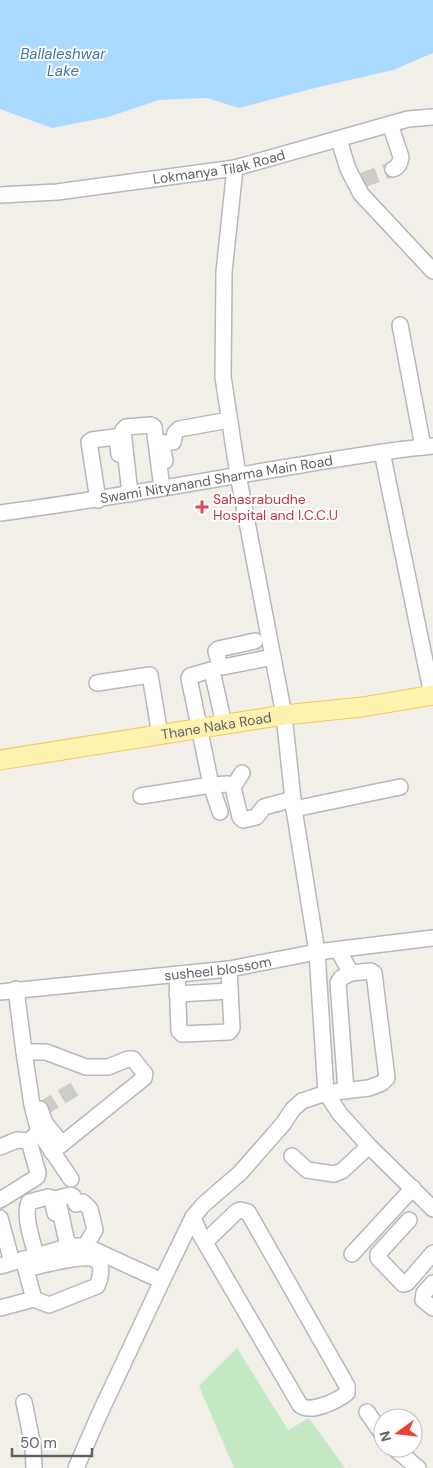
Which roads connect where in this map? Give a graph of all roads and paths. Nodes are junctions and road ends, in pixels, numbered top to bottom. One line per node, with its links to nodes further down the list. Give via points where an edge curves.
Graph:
1 (433, 117): 2 (street, Lokmanya Tilak Road)
2 (390, 124): 3 (street, Lokmanya Tilak Road); 5 (street, via 401,157 397,168)
3 (338, 140): 4 (street, Lokmanya Tilak Road); 7 (street, via 348,169 359,182 361,194)
4 (235, 168): 6 (street, Lokmanya Tilak Road, via 58,192); 9 (street, via 224,272 223,377)
5 (393, 169)
6 (0, 195)
7 (433, 271)
8 (400, 325): 10 (street)
9 (229, 420): 12 (street); 13 (street, via 179,429 173,442 164,443)
10 (428, 447): 11 (street, Swami Nityanand Sharma Main Road)
11 (382, 452): 12 (street, Swami Nityanand Sharma Main Road); 20 (street)
12 (238, 475): 13 (street, Swami Nityanand Sharma Main Road); 18 (street)
13 (165, 488): 14 (street, Swami Nityanand Sharma Main Road); 14 (street, via 154,427 126,427 123,430)
14 (128, 495): 15 (street, Swami Nityanand Sharma Main Road); 15 (street, via 117,439 92,440 89,442)
15 (98, 500): 16 (street, Swami Nityanand Sharma Main Road)
16 (0, 513)
17 (255, 641): 18 (street, via 218,649 220,666)
18 (273, 657): 21 (street)
19 (98, 684): 24 (street, via 150,675)
20 (432, 695): 21 (main road, Thane Naka Road, via 362,707)
21 (284, 715): 22 (main road, Thane Naka Road); 31 (street)
22 (224, 724): 23 (main road, Thane Naka Road); 23 (street, via 211,670 189,678)
23 (200, 728): 24 (main road, Thane Naka Road); 27 (street)
24 (160, 735): 25 (main road, Thane Naka Road)
25 (0, 760)
26 (242, 773): 28 (street)
27 (212, 785): 28 (street, via 228,784); 30 (street); 32 (street)
28 (233, 787): 31 (street, via 243,820 256,817 264,807)
29 (400, 787): 31 (street)
30 (141, 796)
31 (293, 804): 35 (street)
32 (220, 812)
33 (433, 938): 34 (street, susheel blossom)
34 (338, 950): 35 (street, susheel blossom); 37 (street)
35 (316, 952): 36 (street, susheel blossom); 45 (street)
36 (229, 969): 38 (street, susheel blossom); 40 (street)
37 (351, 973): 44 (street, via 338,983); 44 (street, via 371,970 374,973 387,1078 370,1088)
38 (177, 974): 39 (street, susheel blossom); 42 (street)
39 (16, 989): 41 (street, susheel blossom); 43 (street)
40 (230, 991): 42 (street); 42 (street, via 232,1028 229,1032 182,1034 179,1031)
41 (0, 992)
42 (177, 994)
43 (29, 1052): 46 (street); 49 (street, via 38,1101); 49 (street, via 46,1052 86,1067 108,1067 133,1059 145,1074)
44 (346, 1091): 45 (street)
45 (326, 1093): 48 (street); 56 (street, via 302,1101 293,1109 240,1173 203,1204)
46 (34, 1137): 47 (street); 49 (street); 54 (street, via 37,1177)
47 (0, 1146)
48 (369, 1146): 50 (street, via 342,1171 334,1174 308,1170); 52 (street)
49 (57, 1148): 51 (street)
50 (292, 1156)
51 (71, 1179)
52 (413, 1188): 55 (street); 63 (street)
53 (21, 1199): 64 (street)
54 (0, 1200)
55 (433, 1209)
56 (193, 1217): 59 (street); 65 (street)
57 (0, 1218): 64 (street)
58 (409, 1220): 62 (street, via 378,1254 378,1258 403,1284)
59 (205, 1242): 59 (street, via 300,1405 311,1409 347,1393 347,1386 248,1212 236,1212)
60 (85, 1246): 61 (street); 61 (street, via 94,1230 90,1209 83,1202 76,1204 70,1195 58,1201); 65 (street)
61 (66, 1248): 64 (street); 64 (street, via 52,1198 48,1197 27,1205 28,1220)
62 (433, 1253)
63 (352, 1254)
64 (18, 1257): 67 (street); 67 (street, via 83,1258 99,1262 101,1277 97,1286 49,1305)
65 (162, 1282): 75 (street)
66 (433, 1283): 69 (street, via 424,1293 423,1300)
67 (34, 1299): 68 (street)
68 (0, 1308)
69 (433, 1308)
70 (24, 1402): 74 (street)
71 (368, 1412): 72 (street)
72 (373, 1419)
73 (406, 1458): 76 (street)
74 (34, 1468)
75 (76, 1468)
76 (418, 1468)

